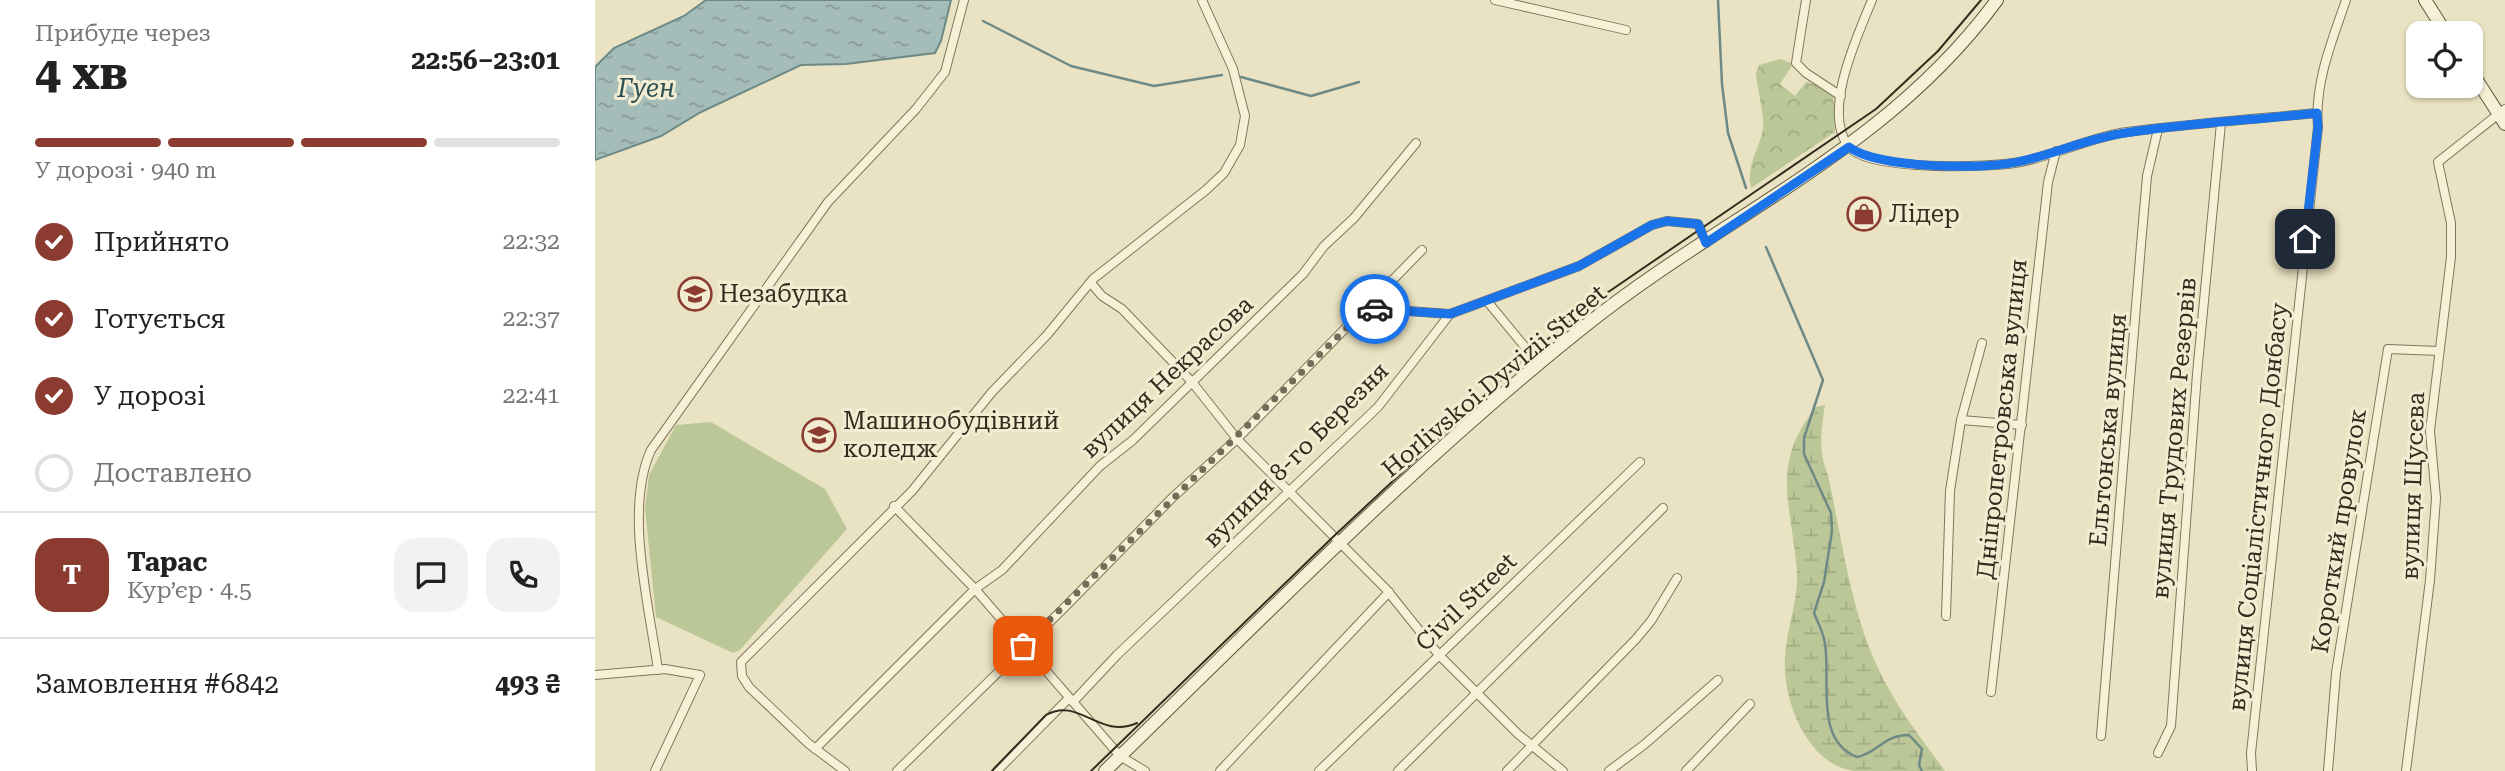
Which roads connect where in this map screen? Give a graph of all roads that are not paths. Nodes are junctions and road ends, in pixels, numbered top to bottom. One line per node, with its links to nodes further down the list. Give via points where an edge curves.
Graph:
1 (964, 0): 44 (street, via 945,72 828,202 644,466 638,521)
2 (1202, 0): 22 (street, via 1233,69 1245,116 1240,145 1224,173 1206,190)
3 (1495, 0): 10 (street)
4 (1806, 0): 12 (street, via 1796,63)
5 (1872, 0): 12 (street)
6 (1997, 0): 18 (main road, Horlivskoi Dyvizii Street, via 1935,74)
7 (2346, 0): 13 (street, вулиця Соціалістичного Донбасу, via 2327,57)
8 (2425, 0): 9 (main road)
9 (2438, 21)
10 (1626, 30)
11 (2483, 88): 14 (main road)
12 (1841, 96): 18 (street, via 1841,123)
13 (2317, 113): 15 (street); 69 (street, вулиця Соціалістичного Донбасу)
14 (2503, 115): 27 (street, вулиця Щусєва, via 2438,162 2452,240)
15 (2221, 122): 16 (street); 54 (street, вулиця Трудових Резервів, via 2171,726)
16 (2158, 129): 19 (street, via 2089,139); 51 (street, Ельтонська вулиця, via 2147,176)
17 (1416, 143): 29 (street, вулиця Некрасова, via 1303,274)
18 (1849, 147): 19 (street, via 1882,161 1933,166 2019,162); 20 (main road, Horlivskoi Dyvizii Street)
19 (2056, 151): 31 (street, Дніпропетровська вулиця, via 2047,182)
20 (1706, 243): 23 (street, via 1698,224 1660,222 1579,266); 28 (main road, Horlivskoi Dyvizii Street, via 1608,309)
21 (1422, 250): 24 (street)
22 (1091, 283): 29 (street); 35 (street, via 992,392 912,491)
23 (1486, 301): 25 (street); 28 (street)
24 (1367, 308): 25 (street); 32 (street)
25 (1450, 314): 34 (street, вулиця 8-го Березня, via 1378,407)
26 (1982, 343): 30 (street)
27 (2439, 351): 70 (street, Короткий провулок, via 2388,349 2336,673); 71 (street, вулиця Щусєва, via 2429,446 2436,498 2430,580)
28 (1539, 364): 37 (main road, Horlivskoi Dyvizii Street)
29 (1192, 382): 32 (street); 39 (street, вулиця Некрасова, via 1100,466 1002,570)
30 (1961, 419): 31 (street); 41 (street, via 1950,491)
31 (2022, 425): 48 (street, Дніпропетровська вулиця)
32 (1237, 439): 34 (street); 42 (street, via 1173,496)
33 (1640, 461): 43 (street, Civil Street)
34 (1290, 491): 37 (street); 49 (street, вулиця 8-го Березня)
35 (894, 506): 39 (street); 53 (street, via 741,662 749,687)
36 (1663, 508): 47 (street)
37 (1340, 543): 40 (street); 55 (main road, Horlivskoi Dyvizii Street)
38 (1677, 578): 52 (street, via 1636,639)
39 (975, 589): 42 (street); 53 (street, вулиця Некрасова)
40 (1389, 592): 43 (street); 62 (street)
41 (1946, 616)
42 (1023, 646): 49 (street); 58 (street)
43 (1439, 655): 47 (street); 63 (street, Civil Street)
44 (658, 670): 45 (street); 56 (street, via 700,675)
45 (595, 675)
46 (1718, 680): 67 (street)
47 (1478, 691): 52 (street); 64 (street)
48 (1991, 692)
49 (1071, 700): 55 (street); 59 (street, вулиця 8-го Березня)
50 (1750, 704): 68 (street)
51 (2101, 736)
52 (1533, 746): 65 (street); 66 (street)
53 (815, 749): 57 (street)
54 (2158, 753)
55 (1120, 756): 60 (main road, Horlivskoi Dyvizii Street); 61 (street)
56 (655, 771)
57 (845, 771)
58 (897, 771)
59 (997, 771)
60 (1105, 771)
61 (1145, 771)
62 (1220, 771)
63 (1319, 771)
64 (1398, 771)
65 (1507, 771)
66 (1563, 771)
67 (1609, 771)
68 (1686, 771)
69 (2252, 771)
70 (2328, 771)
71 (2406, 771)

